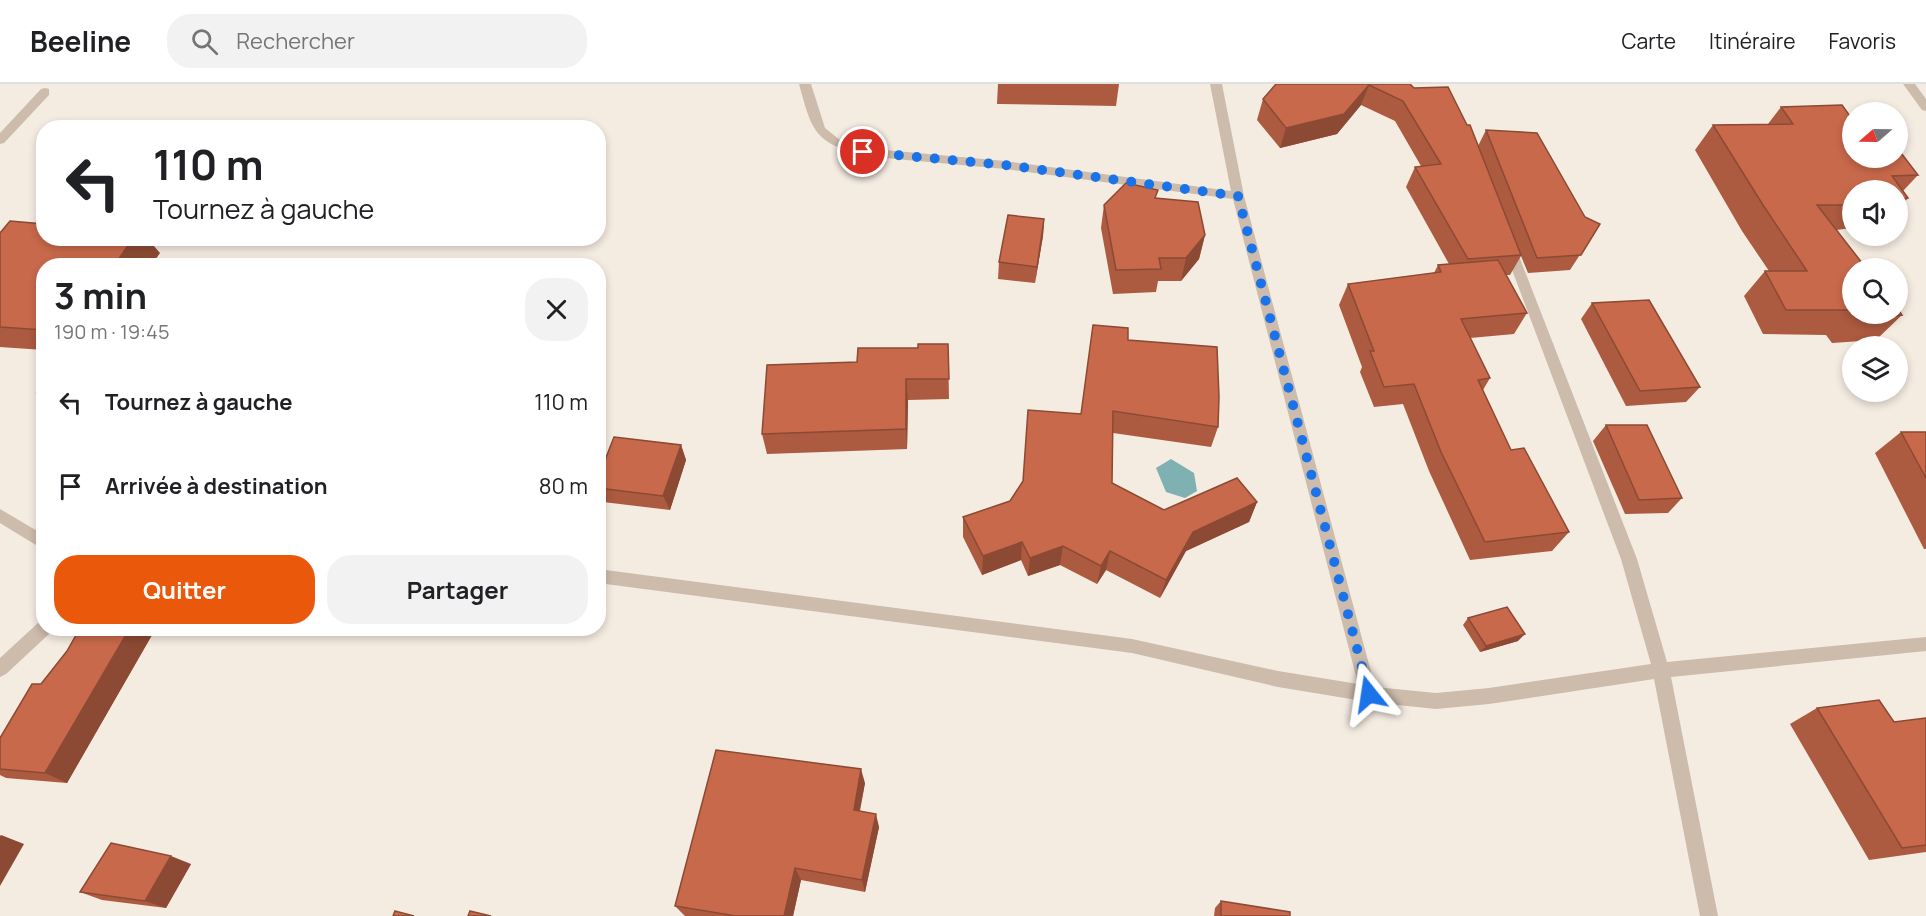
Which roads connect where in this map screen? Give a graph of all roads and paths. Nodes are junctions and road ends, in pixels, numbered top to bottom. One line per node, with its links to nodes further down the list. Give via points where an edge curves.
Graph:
1 (805, 84): 7 (street, via 817,126 826,139 843,147)
2 (1216, 84): 7 (street)
3 (1909, 84): 5 (street)
4 (45, 92): 6 (street)
5 (1926, 107)
6 (0, 140)
7 (1238, 196): 16 (street)
8 (1505, 236): 15 (street, via 1629,559)
9 (0, 515): 10 (street)
10 (36, 539)
11 (606, 577): 16 (street, via 1132,646 1278,679)
12 (36, 635): 14 (street)
13 (1926, 644): 15 (street)
14 (0, 669)
15 (1662, 670): 16 (street, via 1436,701); 17 (street)
16 (1369, 694)
17 (1709, 916)

